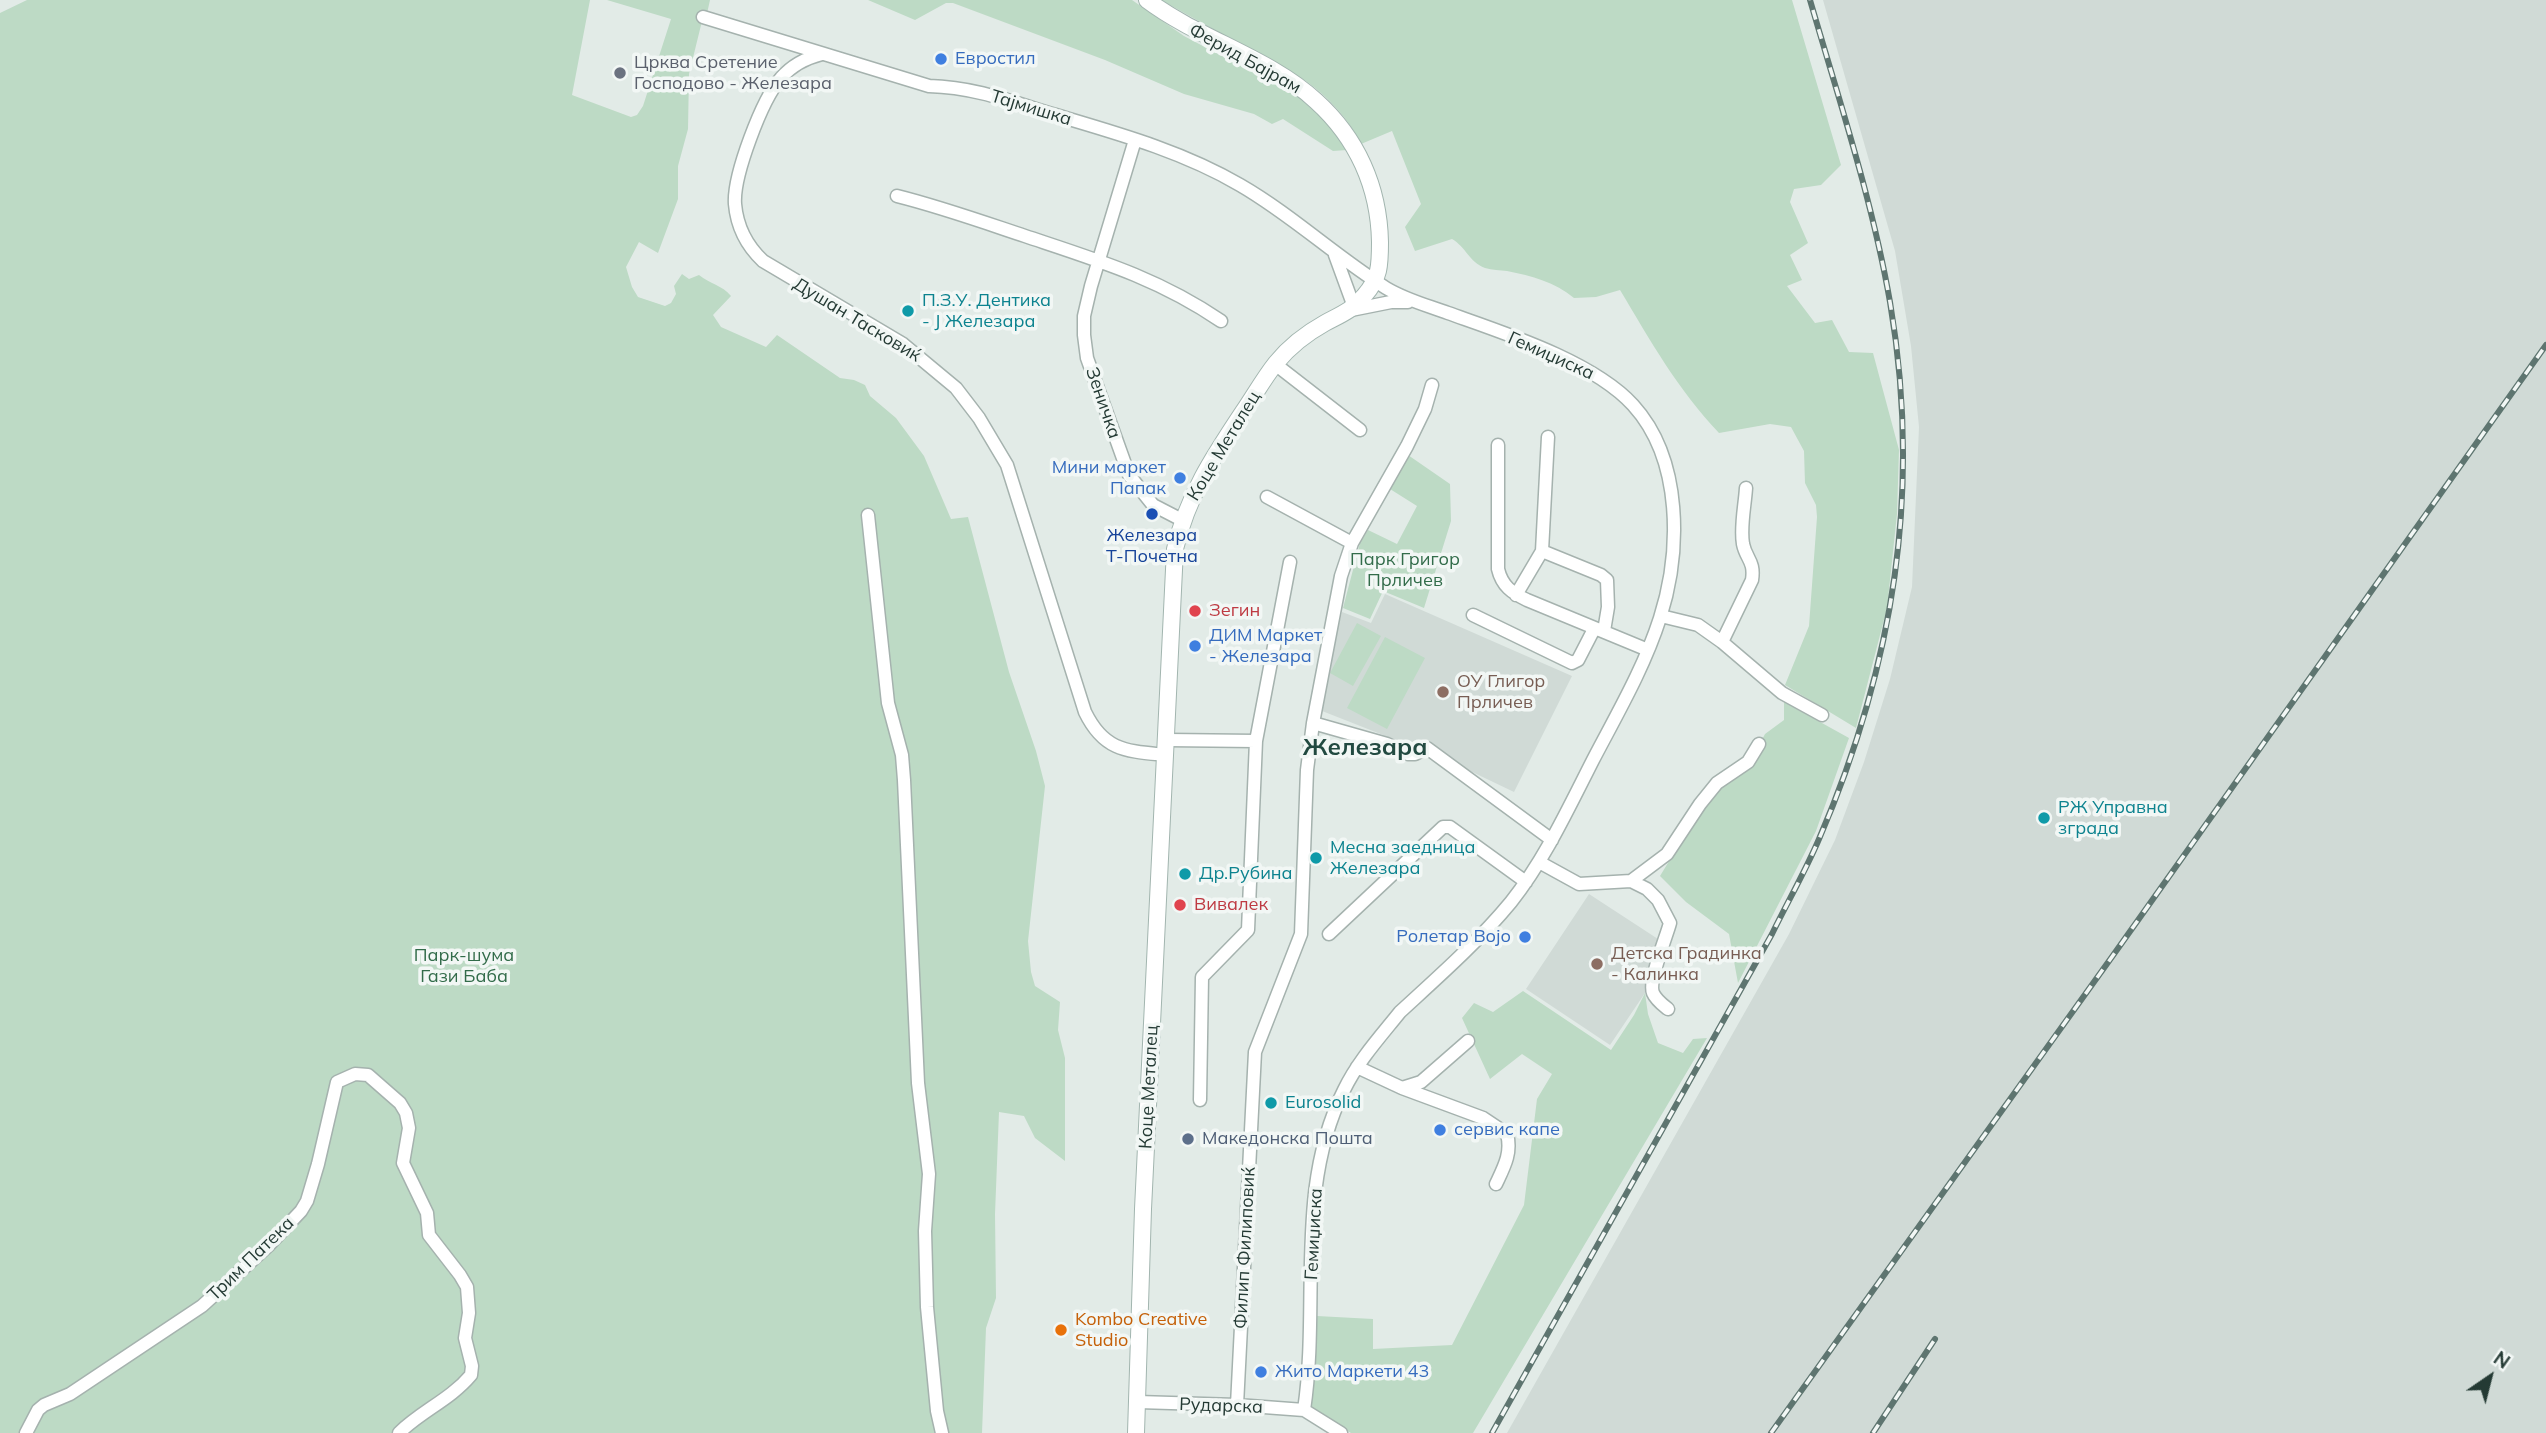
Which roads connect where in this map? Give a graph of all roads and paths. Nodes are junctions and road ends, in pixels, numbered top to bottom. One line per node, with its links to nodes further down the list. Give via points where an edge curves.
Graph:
1 (1147, 0): 8 (street, Ферид Бајрам, via 1303,90 1339,125 1365,168 1375,199 1380,268)
2 (703, 17): 3 (street, Тајмишка)
3 (822, 54): 4 (street, Тајмишка, via 929,86 964,88); 34 (street, Душан Тасковиќ, via 809,57 782,76 762,109 735,195 743,234 763,261 903,344 956,388 1007,464 1093,729 1117,747)
4 (1135, 140): 6 (street, Тајмишка, via 1239,184); 7 (street, Зеничка)
5 (897, 197): 7 (street)
6 (1335, 254): 8 (street, Тајмишка); 10 (street)
7 (1100, 261): 11 (street, via 1151,280); 20 (street, Зеничка, via 1084,316 1087,358 1129,475 1153,505)
8 (1375, 281): 9 (street, Гемиџиска); 10 (street, Коце Металец)
9 (1412, 302): 10 (street, Коце Металец); 26 (street, Гемиџиска, via 1579,366 1634,406 1656,439 1673,501 1671,558)
10 (1352, 309): 12 (street, Коце Металец, via 1295,343)
11 (1221, 321)
12 (1275, 364): 14 (street); 20 (street, Коце Металец, via 1215,454)
13 (1432, 385): 21 (street, Филип Филиповиќ, via 1407,446)
14 (1360, 430)
15 (1548, 437): 22 (street)
16 (1498, 445): 24 (street, via 1498,569 1502,582)
17 (1746, 488): 28 (street, via 1743,547 1754,570)
18 (1267, 497): 21 (street)
19 (868, 515): 51 (street, via 888,703 903,768 918,1083 929,1174 927,1307)
20 (1182, 520): 34 (street, Коце Металец, via 1175,549)
21 (1352, 543): 31 (street, Филип Филиповиќ, via 1341,576)
22 (1542, 551): 24 (street); 27 (street, via 1607,580 1608,607)
23 (1290, 562): 32 (street)
24 (1516, 594): 27 (street)
25 (1473, 615): 27 (street, via 1572,663)
26 (1661, 616): 28 (street, via 1698,625); 29 (street, Гемиџиска)
27 (1599, 630): 29 (street)
28 (1722, 642): 30 (street, via 1782,693)
29 (1648, 650): 35 (street, Гемиџиска)
30 (1822, 715)
31 (1313, 723): 35 (street, via 1408,754 1427,748); 47 (street, Филип Филиповиќ, via 1306,783 1301,934 1255,1052)
32 (1256, 741): 34 (street); 44 (street, via 1248,930 1202,977)
33 (1759, 744): 37 (street, via 1748,762 1717,783 1667,854)
34 (1167, 748): 46 (street, Коце Металец)
35 (1552, 840): 36 (street, Гемиџиска)
36 (1539, 862): 37 (street, via 1579,884); 38 (street, Гемиџиска)
37 (1631, 881): 40 (street, via 1658,900 1670,923 1652,991)
38 (1526, 882): 39 (street, via 1451,827 1443,827); 42 (street, Гемиџиска, via 1491,924 1400,1012)
39 (1329, 934)
40 (1668, 1009)
41 (1468, 1041): 43 (street, via 1421,1082)
42 (1357, 1066): 43 (street); 48 (street, Гемиџиска, via 1331,1120 1314,1190)
43 (1402, 1088): 45 (street, via 1483,1118 1507,1134 1508,1159)
44 (1200, 1100)
45 (1496, 1184)
46 (1138, 1402): 47 (street, Рударска); 52 (street, Коце Металец)
47 (1237, 1405): 48 (street, Рударска)
48 (1304, 1410): 53 (street)
49 (26, 1433): 50 (street, Трим Патека, via 44,1405 70,1394 202,1306 293,1219 307,1201 337,1082 355,1074 378,1082 406,1113 409,1128 403,1163 426,1213 429,1235 460,1275 469,1301 465,1338 471,1376)
50 (399, 1433)
51 (942, 1433)
52 (1136, 1433)
53 (1341, 1433)

